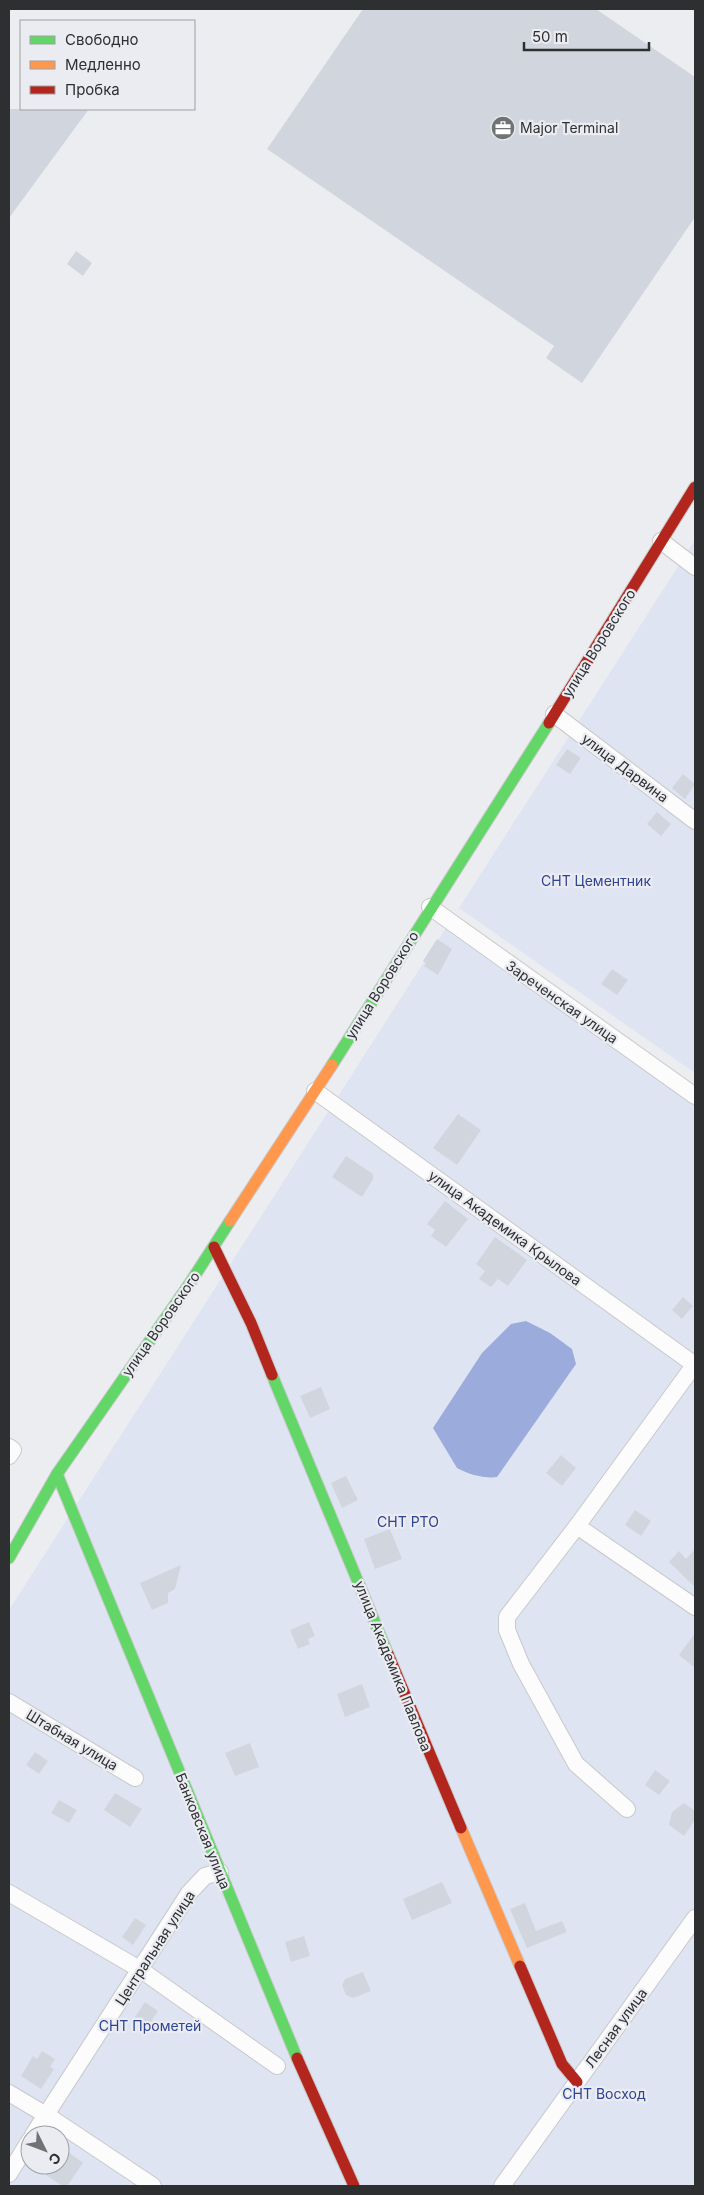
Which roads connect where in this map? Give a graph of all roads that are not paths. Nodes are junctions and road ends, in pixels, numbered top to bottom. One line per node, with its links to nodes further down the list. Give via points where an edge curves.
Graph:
1 (695, 487): 2 (street, улица Воровского)
2 (661, 541): 3 (street); 4 (street, улица Воровского)
3 (695, 567)
4 (554, 714): 5 (street, улица Дарвина); 6 (street, улица Воровского)
5 (695, 821)
6 (430, 907): 7 (street, улица Воровского); 8 (street, Зареченская улица)
7 (315, 1091): 9 (street, улица Воровского); 10 (street, улица Академика Крылова)
8 (695, 1096)
9 (214, 1246): 11 (street, улица Воровского); 23 (street, улица Академика Павлова, via 251,1323 562,2064)
10 (695, 1364): 12 (street)
11 (57, 1474): 13 (street, улица Воровского); 18 (street, Банковская улица)
12 (577, 1526): 14 (street); 17 (street, via 507,1617 507,1630 530,1684 576,1764)
13 (9, 1558)
14 (695, 1607)
15 (9, 1702): 16 (street, Штабная улица)
16 (135, 1778)
17 (627, 1809)
18 (220, 1872): 21 (street, Центральная улица, via 205,1876 189,1893); 30 (street, Банковская улица)
19 (9, 1893): 21 (street)
20 (695, 1918): 23 (street, Лесная улица)
21 (141, 1970): 22 (street); 25 (street, Центральная улица)
22 (277, 2066)
23 (577, 2082): 31 (street, Лесная улица)
24 (9, 2093): 25 (street)
25 (46, 2115): 26 (street, Центральная улица); 29 (street)
26 (40, 2125)
27 (20, 2156): 28 (street)
28 (9, 2174)
29 (153, 2186)
30 (354, 2186)
31 (502, 2186)

